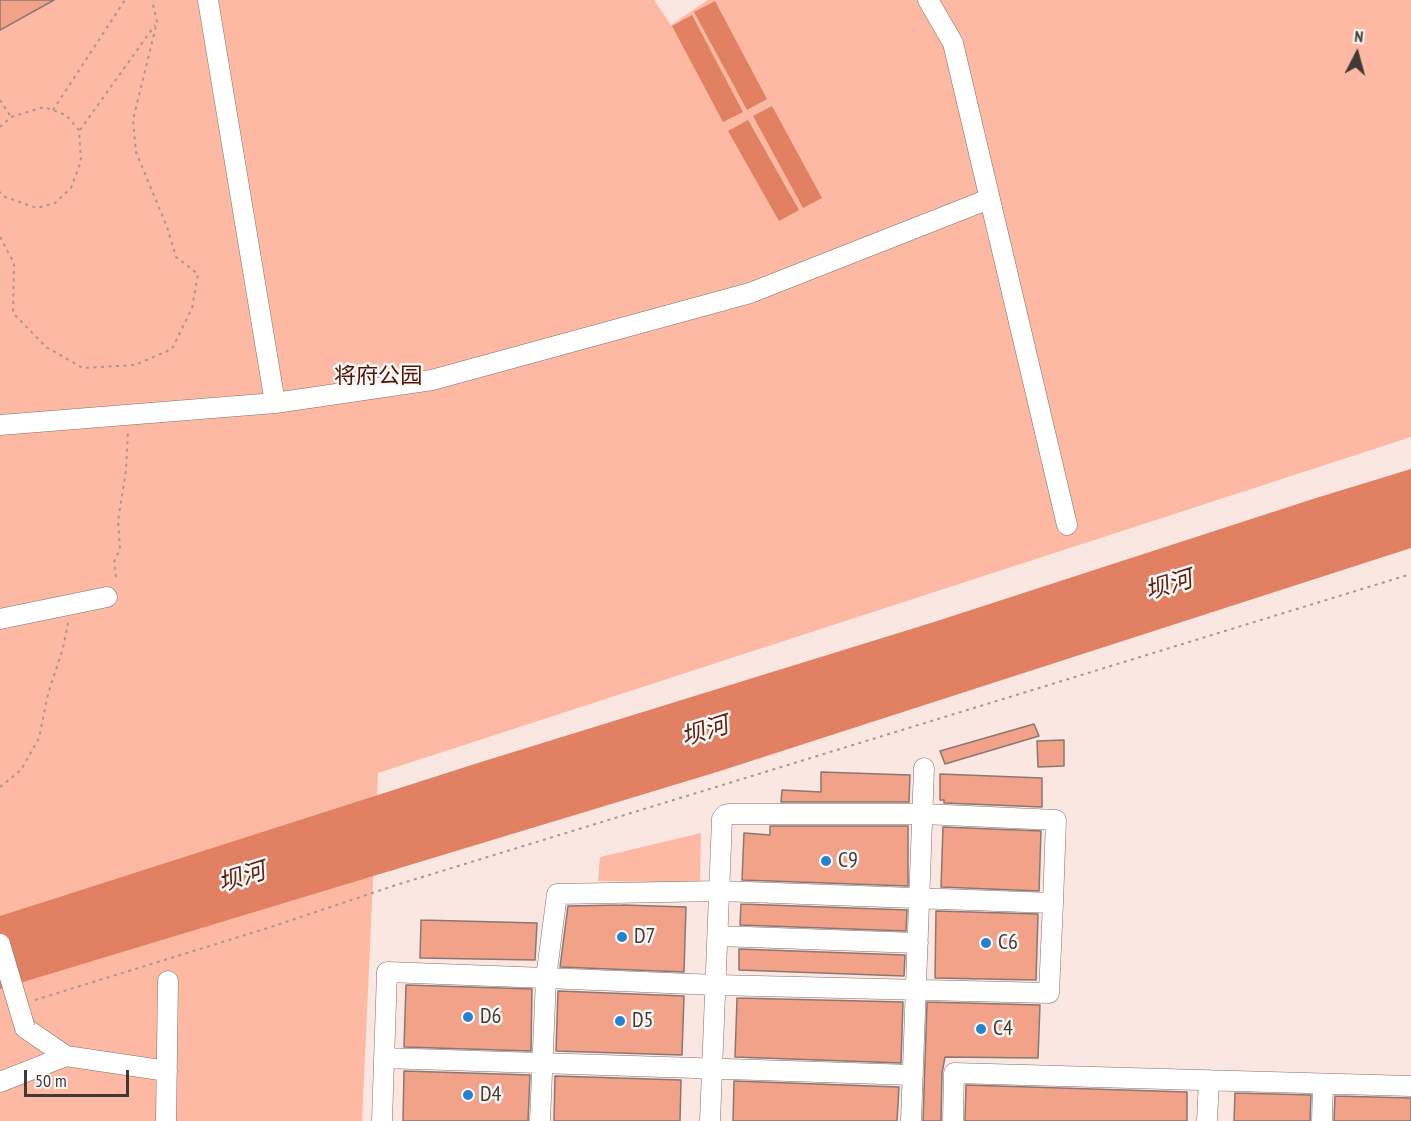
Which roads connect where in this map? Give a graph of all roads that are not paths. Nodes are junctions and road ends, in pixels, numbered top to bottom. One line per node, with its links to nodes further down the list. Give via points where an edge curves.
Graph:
1 (208, 0): 4 (lane)
2 (928, 0): 3 (lane, via 953,43)
3 (989, 199): 4 (lane, via 750,293 432,380); 6 (lane)
4 (275, 403): 5 (lane)
5 (0, 425)
6 (1066, 525)
7 (107, 597): 8 (lane)
8 (0, 619)
9 (924, 768): 10 (lane)
10 (923, 814): 11 (lane, via 725,815); 12 (lane); 13 (lane, via 1056,820)
11 (720, 891): 12 (lane); 14 (lane); 17 (lane, via 557,894)
12 (920, 898): 13 (lane); 15 (lane)
13 (1053, 903): 20 (lane, via 1049,993)
14 (718, 936): 15 (lane); 19 (lane)
15 (918, 943): 20 (lane)
16 (0, 944): 21 (lane, bridge, via 25,1028)
17 (546, 978): 19 (lane); 22 (lane, via 387,972); 23 (lane)
18 (168, 981): 25 (lane)
19 (716, 985): 20 (lane); 24 (lane)
20 (916, 990): 26 (lane)
21 (66, 1056): 25 (lane); 28 (lane)
22 (384, 1058): 23 (lane); 32 (lane)
23 (542, 1062): 24 (lane); 33 (lane)
24 (712, 1068): 26 (lane); 34 (lane)
25 (167, 1071): 31 (lane)
26 (913, 1075): 35 (lane)
27 (1209, 1080): 29 (lane); 36 (lane, via 954,1073); 37 (lane)
28 (0, 1082)
29 (1323, 1084): 30 (lane); 38 (lane)
30 (1411, 1086)
31 (166, 1121)
32 (382, 1121)
33 (540, 1121)
34 (710, 1121)
35 (911, 1121)
36 (953, 1121)
37 (1208, 1121)
38 (1322, 1121)

